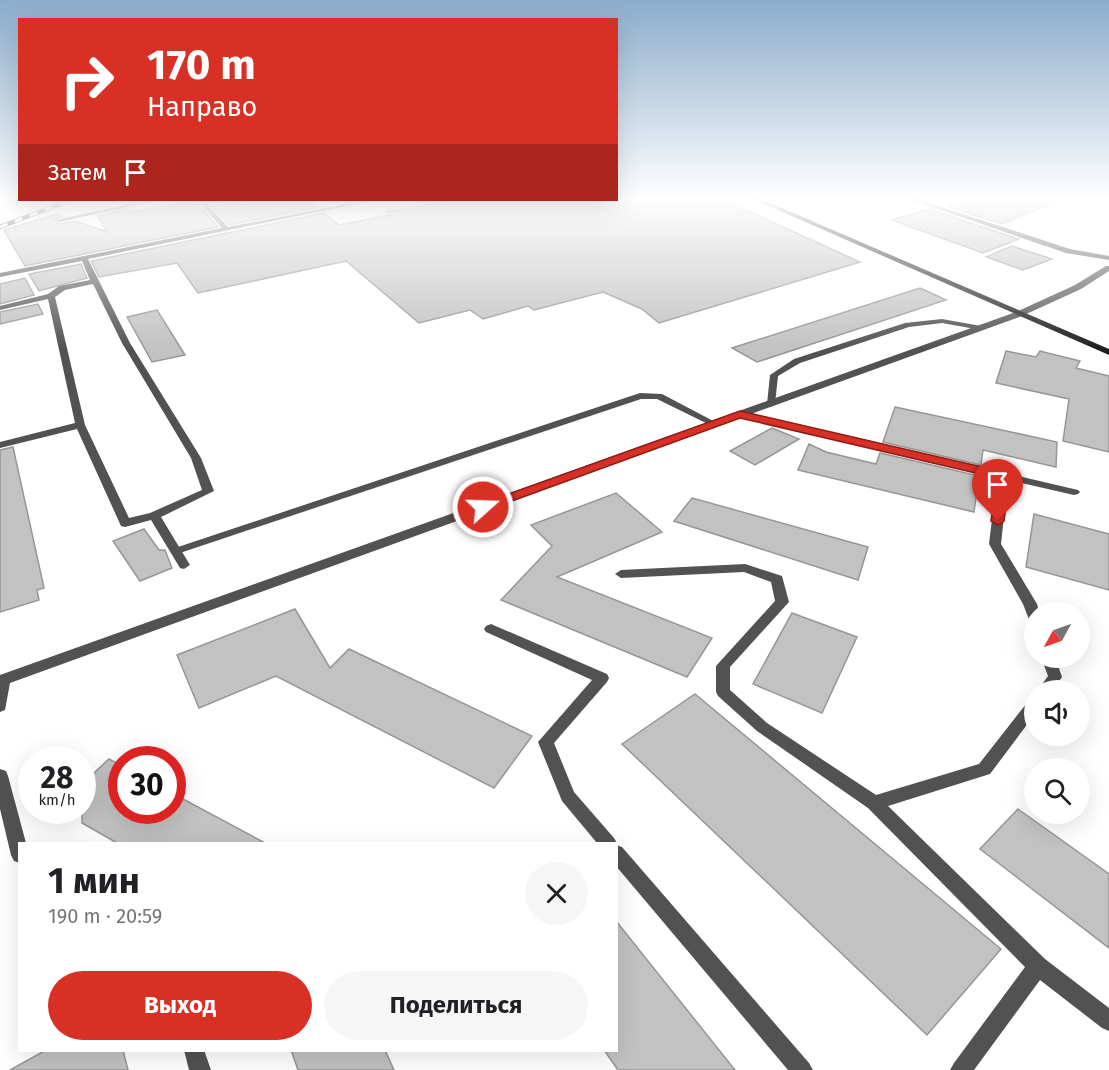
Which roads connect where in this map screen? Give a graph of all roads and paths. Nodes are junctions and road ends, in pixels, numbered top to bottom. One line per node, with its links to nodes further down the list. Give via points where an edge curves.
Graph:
1 (127, 249): 4 (street)
2 (870, 249): 11 (main road)
3 (1063, 249): 5 (street)
4 (84, 258): 7 (street); 8 (street)
5 (1109, 258)
6 (1109, 268): 11 (street)
7 (0, 275)
8 (95, 281): 9 (street, via 62,288); 21 (street, via 126,343 196,458 208,491)
9 (51, 296): 10 (street); 17 (street)
10 (0, 308)
11 (1019, 314): 12 (street); 13 (main road)
12 (981, 328): 14 (street); 14 (lane, via 942,321 908,325 797,361 774,375)
13 (1109, 352)
14 (771, 404): 15 (street)
15 (740, 415): 16 (street); 19 (street)
16 (714, 424): 22 (lane, via 658,396 640,396); 27 (street)
17 (80, 425): 18 (street); 21 (street, via 125,523)
18 (0, 445)
19 (1003, 476): 20 (street); 25 (street, via 995,544)
20 (1074, 492)
21 (154, 516): 22 (street)
22 (176, 552): 23 (street)
23 (184, 565)
24 (621, 574): 31 (street, via 745,568 777,579 782,602 723,666 723,692 762,727)
25 (1029, 602)
26 (491, 629): 32 (street, via 602,678 546,742 568,796)
27 (1, 681): 28 (street)
28 (0, 706)
29 (1024, 717): 31 (street, via 984,769)
30 (0, 776): 33 (street)
31 (874, 804): 35 (street)
32 (607, 842)
33 (18, 847)
34 (618, 856): 39 (street)
35 (1038, 966): 36 (street); 40 (street)
36 (1109, 1021)
37 (195, 1052): 38 (street)
38 (200, 1070)
39 (802, 1070)
40 (961, 1070)

